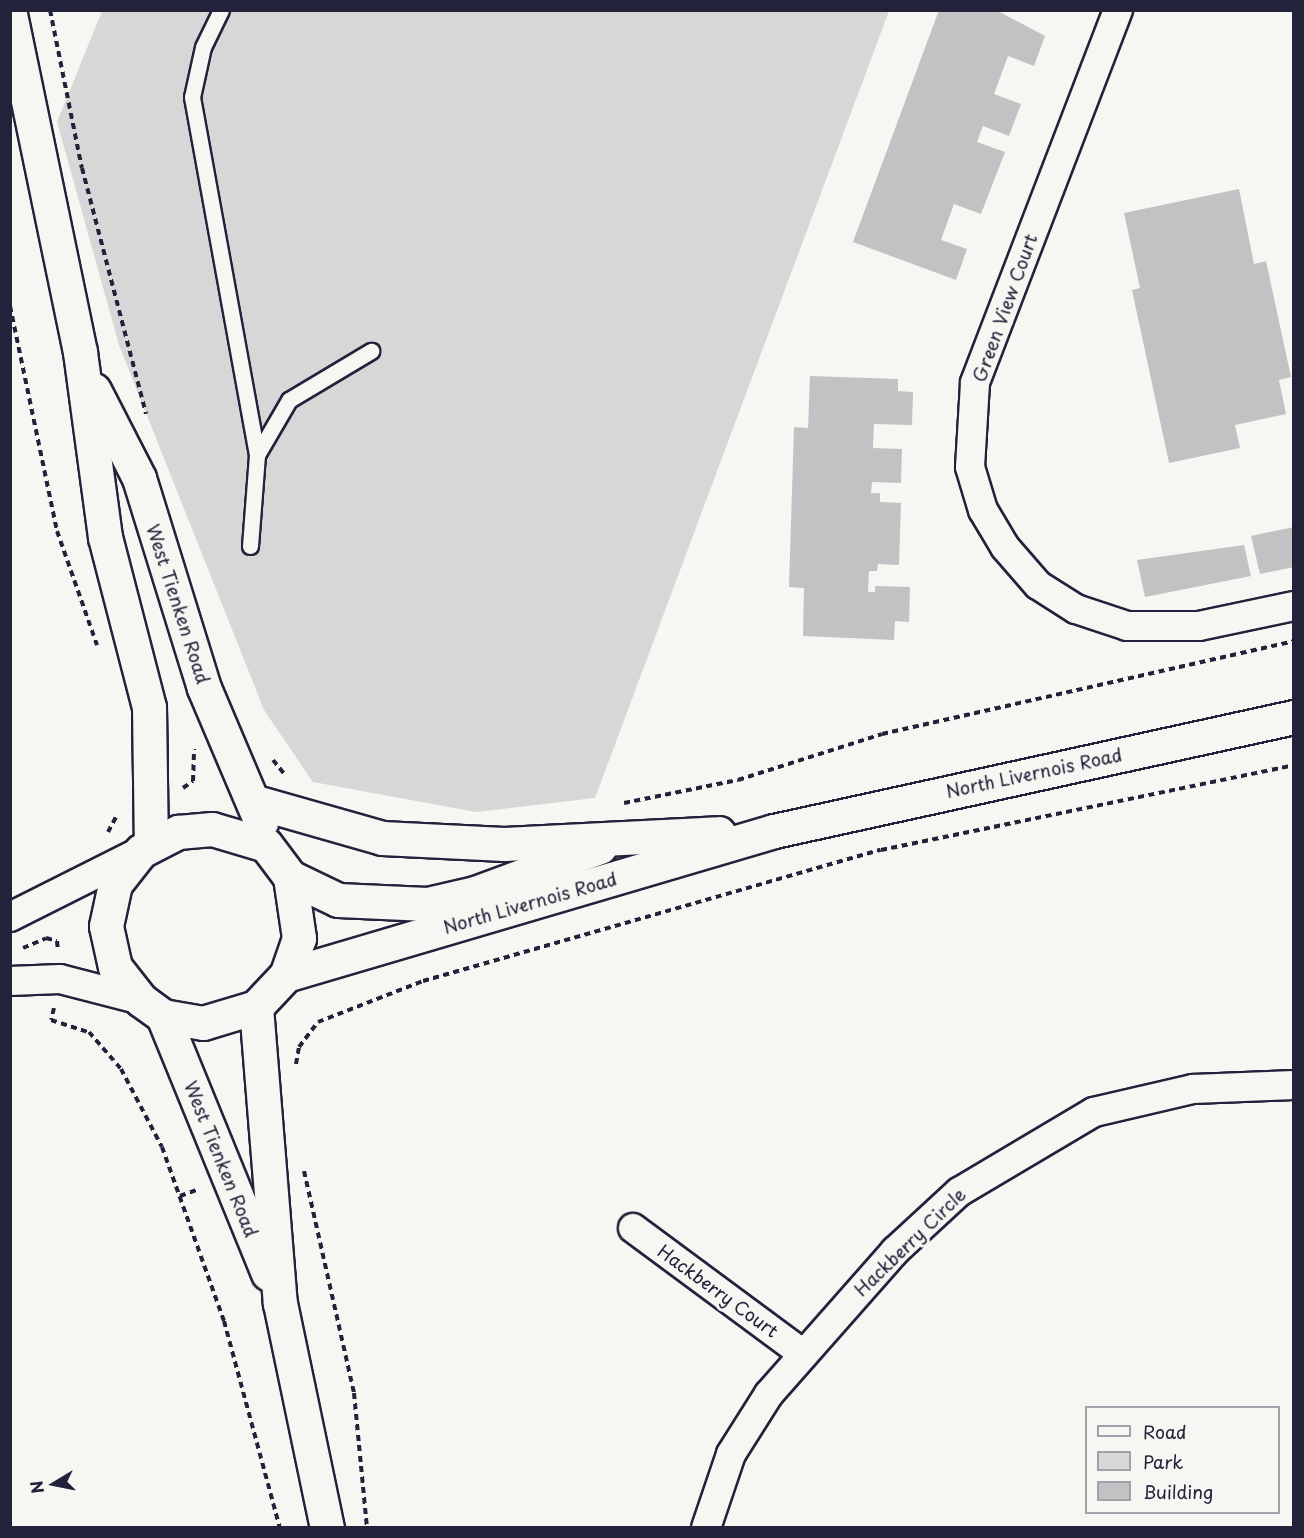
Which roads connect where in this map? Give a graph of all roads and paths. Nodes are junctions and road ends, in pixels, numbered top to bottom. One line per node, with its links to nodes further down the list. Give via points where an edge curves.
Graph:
1 (50, 10): 8 (path, via 82,168)
2 (220, 10): 9 (lane, via 203,47 192,97)
3 (1118, 10): 11 (street, Green View Court, via 975,384 970,467 983,510 1005,548 1038,585 1076,609 1127,626 1199,626)
4 (10, 14): 7 (main road, West Tienken Road)
5 (10, 306): 13 (path, via 57,531)
6 (371, 351): 9 (lane, via 289,400)
7 (82, 367): 15 (main road, West Tienken Road, via 139,478 204,687); 19 (main road, West Tienken Road, via 105,537 149,707)
8 (148, 422)
9 (257, 455): 10 (lane)
10 (250, 546)
11 (1293, 606)
12 (1293, 641): 21 (path, via 882,734 738,780)
13 (98, 650)
14 (1293, 717): 23 (main road, North Livernois Road)
15 (225, 734): 19 (path, via 194,748 190,786); 20 (main road, West Tienken Road)
16 (269, 756): 18 (path)
17 (1293, 765): 35 (path, via 881,850 382,994 318,1022 299,1047)
18 (290, 782)
19 (150, 784): 27 (main road, West Tienken Road)
20 (256, 802): 25 (main road, via 382,838 504,844); 26 (main road, West Tienken Road)
21 (621, 803)
22 (119, 812): 24 (path)
23 (774, 831): 25 (main road, North Livernois Road); 30 (main road, North Livernois Road)
24 (104, 836)
25 (621, 838): 28 (main road, North Livernois Road, via 551,867 427,904 338,900)
26 (266, 845): 27 (main road, via 212,829 178,832); 28 (main road)
27 (146, 848): 29 (street); 34 (main road, via 115,884 106,926 115,967)
28 (290, 877): 30 (main road, via 299,938)
29 (10, 917)
30 (286, 975): 33 (main road)
31 (60, 979): 32 (street); 34 (street); 41 (path, via 51,1020 89,1032 122,1069 162,1147 224,1321)
32 (10, 981)
33 (256, 1007): 34 (main road, via 203,1023); 39 (main road, West Tienken Road)
34 (152, 1008): 39 (main road, West Tienken Road)
35 (294, 1070)
36 (1293, 1085): 40 (street, Hackberry Circle, via 1193,1089 1094,1112 1029,1147 959,1192 895,1251)
37 (301, 1160): 43 (path, via 354,1392)
38 (633, 1228): 40 (street, Hackberry Court)
39 (280, 1303): 42 (main road, West Tienken Road)
40 (803, 1353): 44 (street, Hackberry Circle, via 769,1394 731,1454)
41 (280, 1527)
42 (327, 1527)
43 (367, 1527)
44 (706, 1527)

